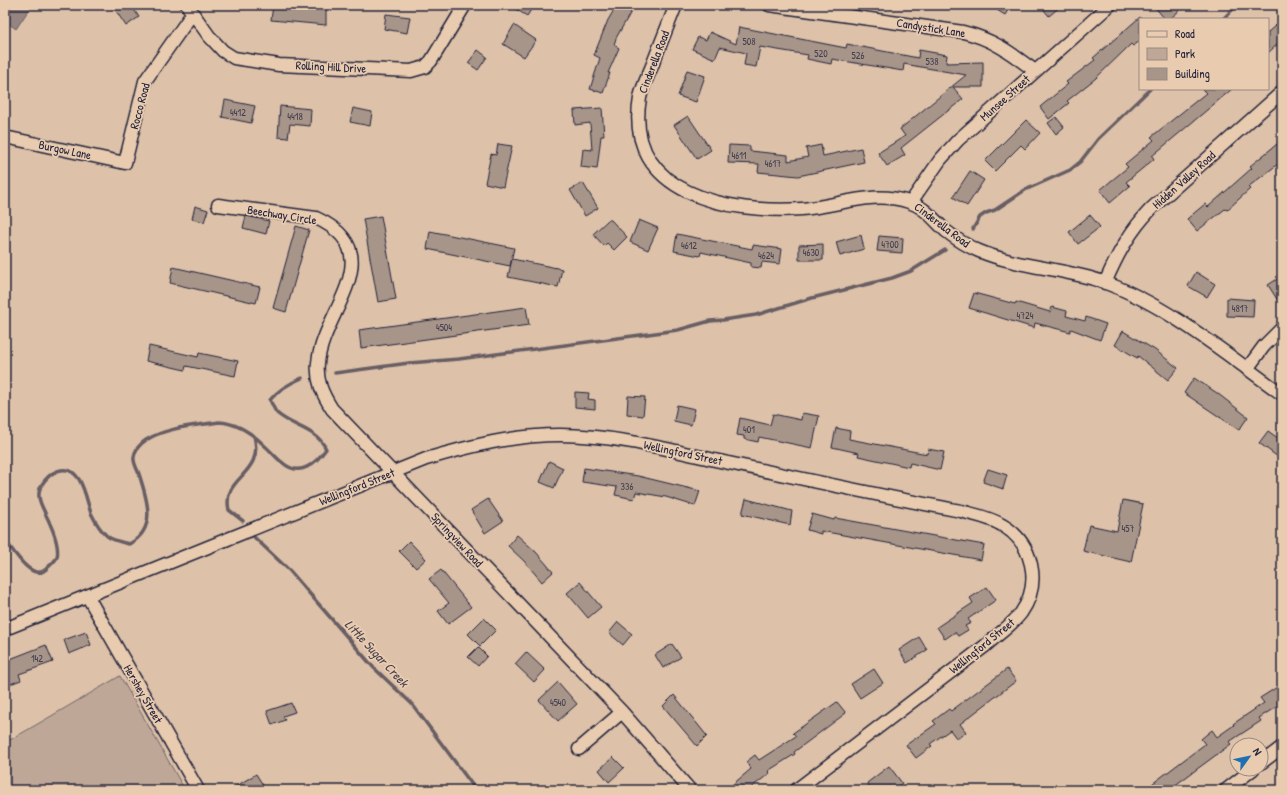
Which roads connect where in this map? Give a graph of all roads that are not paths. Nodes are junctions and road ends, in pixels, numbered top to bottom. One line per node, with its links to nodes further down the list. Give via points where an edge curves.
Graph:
1 (465, 5): 5 (street, Rolling Hill Drive, via 431,61 425,67 411,71 279,65 234,58 223,51)
2 (676, 5): 10 (street, Cinderella Road, via 642,90 638,117 644,146 657,169 667,179 681,190 702,199 748,208 802,209 877,196)
3 (769, 5): 6 (street, Candystick Lane, via 975,35 999,45)
4 (1110, 5): 6 (street, Munsee Street)
5 (190, 9): 9 (street, Rocco Road, via 145,82)
6 (1035, 71): 10 (street, Munsee Street, via 958,140 940,160)
7 (1282, 92): 13 (street, Hidden Valley Road, via 1137,224 1124,242)
8 (5, 137): 9 (street, Burgow Lane)
9 (126, 163)
10 (911, 202): 13 (street, Cinderella Road, via 927,212 962,242 996,258)
11 (218, 205): 12 (street, Beechway Circle, via 316,218 342,238)
12 (352, 257): 17 (street, Springview Road, via 352,273 322,346 318,376 332,409)
13 (1105, 283): 15 (street, Cinderella Road, via 1149,302)
14 (1282, 328): 15 (street, via 1264,346)
15 (1247, 369): 16 (street, Cinderella Road)
16 (1282, 394)
17 (394, 473): 18 (street, Wellingford Street); 20 (street, Springview Road); 27 (street, Wellingford Street, via 426,459 502,440 560,435 594,437 653,446 961,511 1003,525 1016,536 1031,561 1033,582 1025,605 1014,620 985,646)
18 (88, 597): 19 (street, Wellingford Street); 25 (street, Hershey Street)
19 (5, 629)
20 (622, 712): 22 (street); 26 (street, Springview Road)
21 (1282, 747): 23 (street)
22 (579, 749)
23 (1269, 757)
24 (1243, 777): 28 (street)
25 (198, 790)
26 (690, 790)
27 (796, 790)
28 (1226, 790)

